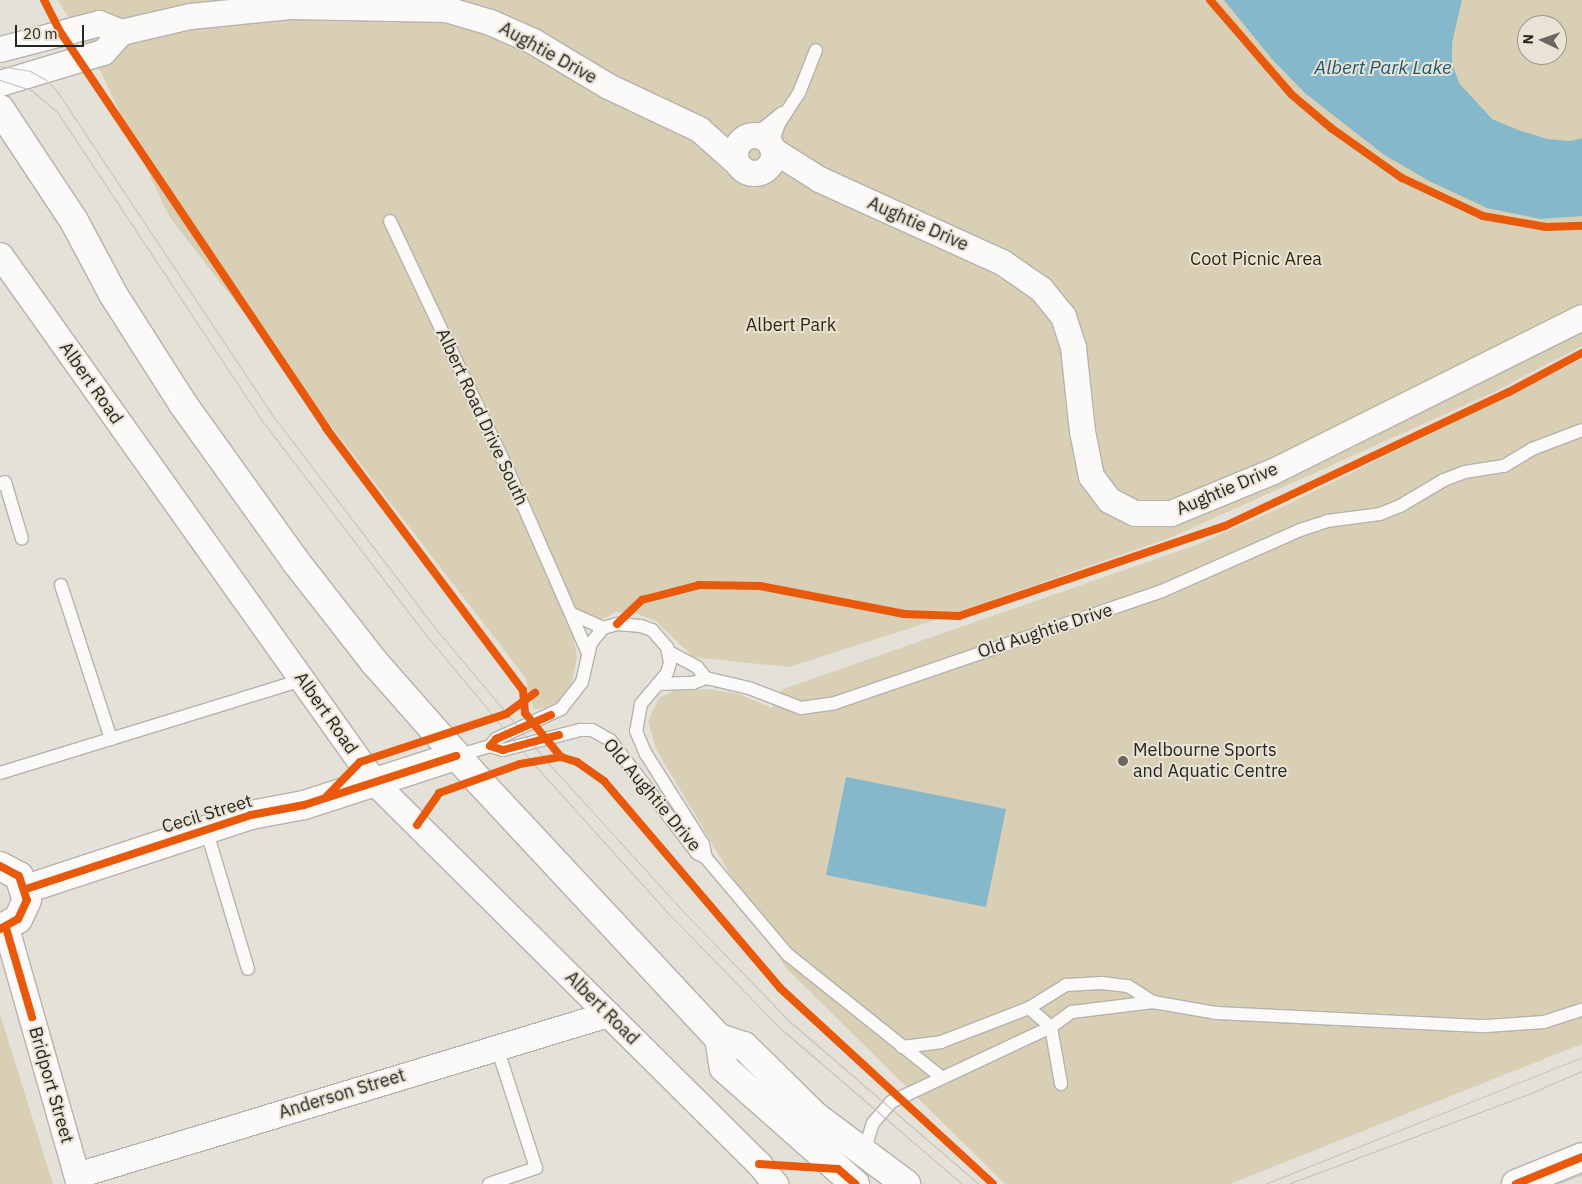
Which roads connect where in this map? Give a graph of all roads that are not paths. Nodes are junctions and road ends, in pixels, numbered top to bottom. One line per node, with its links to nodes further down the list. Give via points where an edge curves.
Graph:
1 (283, 3): 2 (street, Aughtie Drive, via 190,16); 8 (street, Aughtie Drive, via 438,8 490,22 533,41 608,86)
2 (121, 32): 3 (street, via 99,23); 5 (street, via 103,52)
3 (0, 49)
4 (816, 50): 6 (lane)
5 (0, 83)
6 (791, 104): 9 (lane); 9 (lane)
7 (0, 109): 28 (main road, via 74,221 113,294 184,404 362,648)
8 (699, 129): 9 (street, Aughtie Drive); 10 (street, Aughtie Drive)
9 (761, 142): 10 (street, via 771,163); 10 (street, via 736,148); 11 (street, Aughtie Drive)
10 (748, 168): 11 (street, Aughtie Drive)
11 (819, 179): 14 (street, Aughtie Drive, via 1002,262 1041,289 1063,316 1073,346 1091,476 1109,500 1134,513 1171,513 1272,471)
12 (390, 221): 19 (lane, Albert Road Drive South)
13 (0, 255): 24 (street, Albert Road)
14 (1582, 317)
15 (1582, 430): 23 (lane, Old Aughtie Drive, via 1532,449 1504,466 1465,472 1444,480 1380,514 1327,521 1300,530 1162,591 814,708 786,704 749,688)
16 (0, 484): 17 (lane, via 5,482)
17 (22, 539)
18 (61, 585): 26 (lane)
19 (572, 614): 20 (lane); 21 (lane, Albert Road Drive South)
20 (603, 628): 21 (lane, Old Aughtie Drive); 22 (lane, via 617,624 642,626 661,638)
21 (587, 651): 27 (lane, Old Aughtie Drive, via 582,682 570,701 551,715 496,739)
22 (669, 652): 23 (lane, Old Aughtie Drive, via 697,667); 25 (lane, Old Aughtie Drive, via 667,673)
23 (706, 678): 25 (lane, Old Aughtie Drive)
24 (302, 680): 26 (lane); 30 (street, Albert Road)
25 (659, 684): 32 (lane, Old Aughtie Drive, via 640,708 636,720 638,737 703,844)
26 (110, 739): 29 (lane)
27 (490, 746): 28 (lane, Old Aughtie Drive); 32 (lane, Old Aughtie Drive, via 503,750 580,730 601,734 619,750 698,853)
28 (456, 756): 30 (main road, Cecil Street); 42 (main road)
29 (0, 773)
30 (376, 784): 31 (main road, Cecil Street); 40 (street, Albert Road)
31 (206, 829): 34 (main road, Cecil Street); 36 (lane)
32 (706, 858): 44 (lane, via 787,954)
33 (0, 866): 34 (main road, via 19,876)
34 (26, 889): 35 (main road, via 25,910)
35 (3, 929): 49 (street, Bridport Street)
36 (248, 969)
37 (1153, 1002): 38 (lane, via 1128,986 1102,982 1066,985); 39 (lane, via 1217,1013 1417,1025 1523,1025); 41 (lane, via 1072,1012)
38 (1028, 1008): 41 (lane); 44 (lane, via 941,1042)
39 (1582, 1010)
40 (608, 1014): 43 (street, Anderson Street); 51 (street, Albert Road, via 759,1164)
41 (1051, 1027): 45 (lane); 46 (lane)
42 (719, 1038): 47 (main road, via 744,1046 815,1116); 52 (main road, via 724,1068)
43 (497, 1047): 49 (street, Anderson Street); 50 (lane, via 536,1168)
44 (902, 1047): 45 (lane)
45 (941, 1077): 47 (lane, via 882,1110)
46 (1061, 1084)
47 (864, 1152): 53 (main road)
48 (1582, 1157): 54 (main road)
49 (78, 1179)
50 (489, 1184)
51 (775, 1184)
52 (855, 1184)
53 (906, 1184)
54 (1516, 1184)

